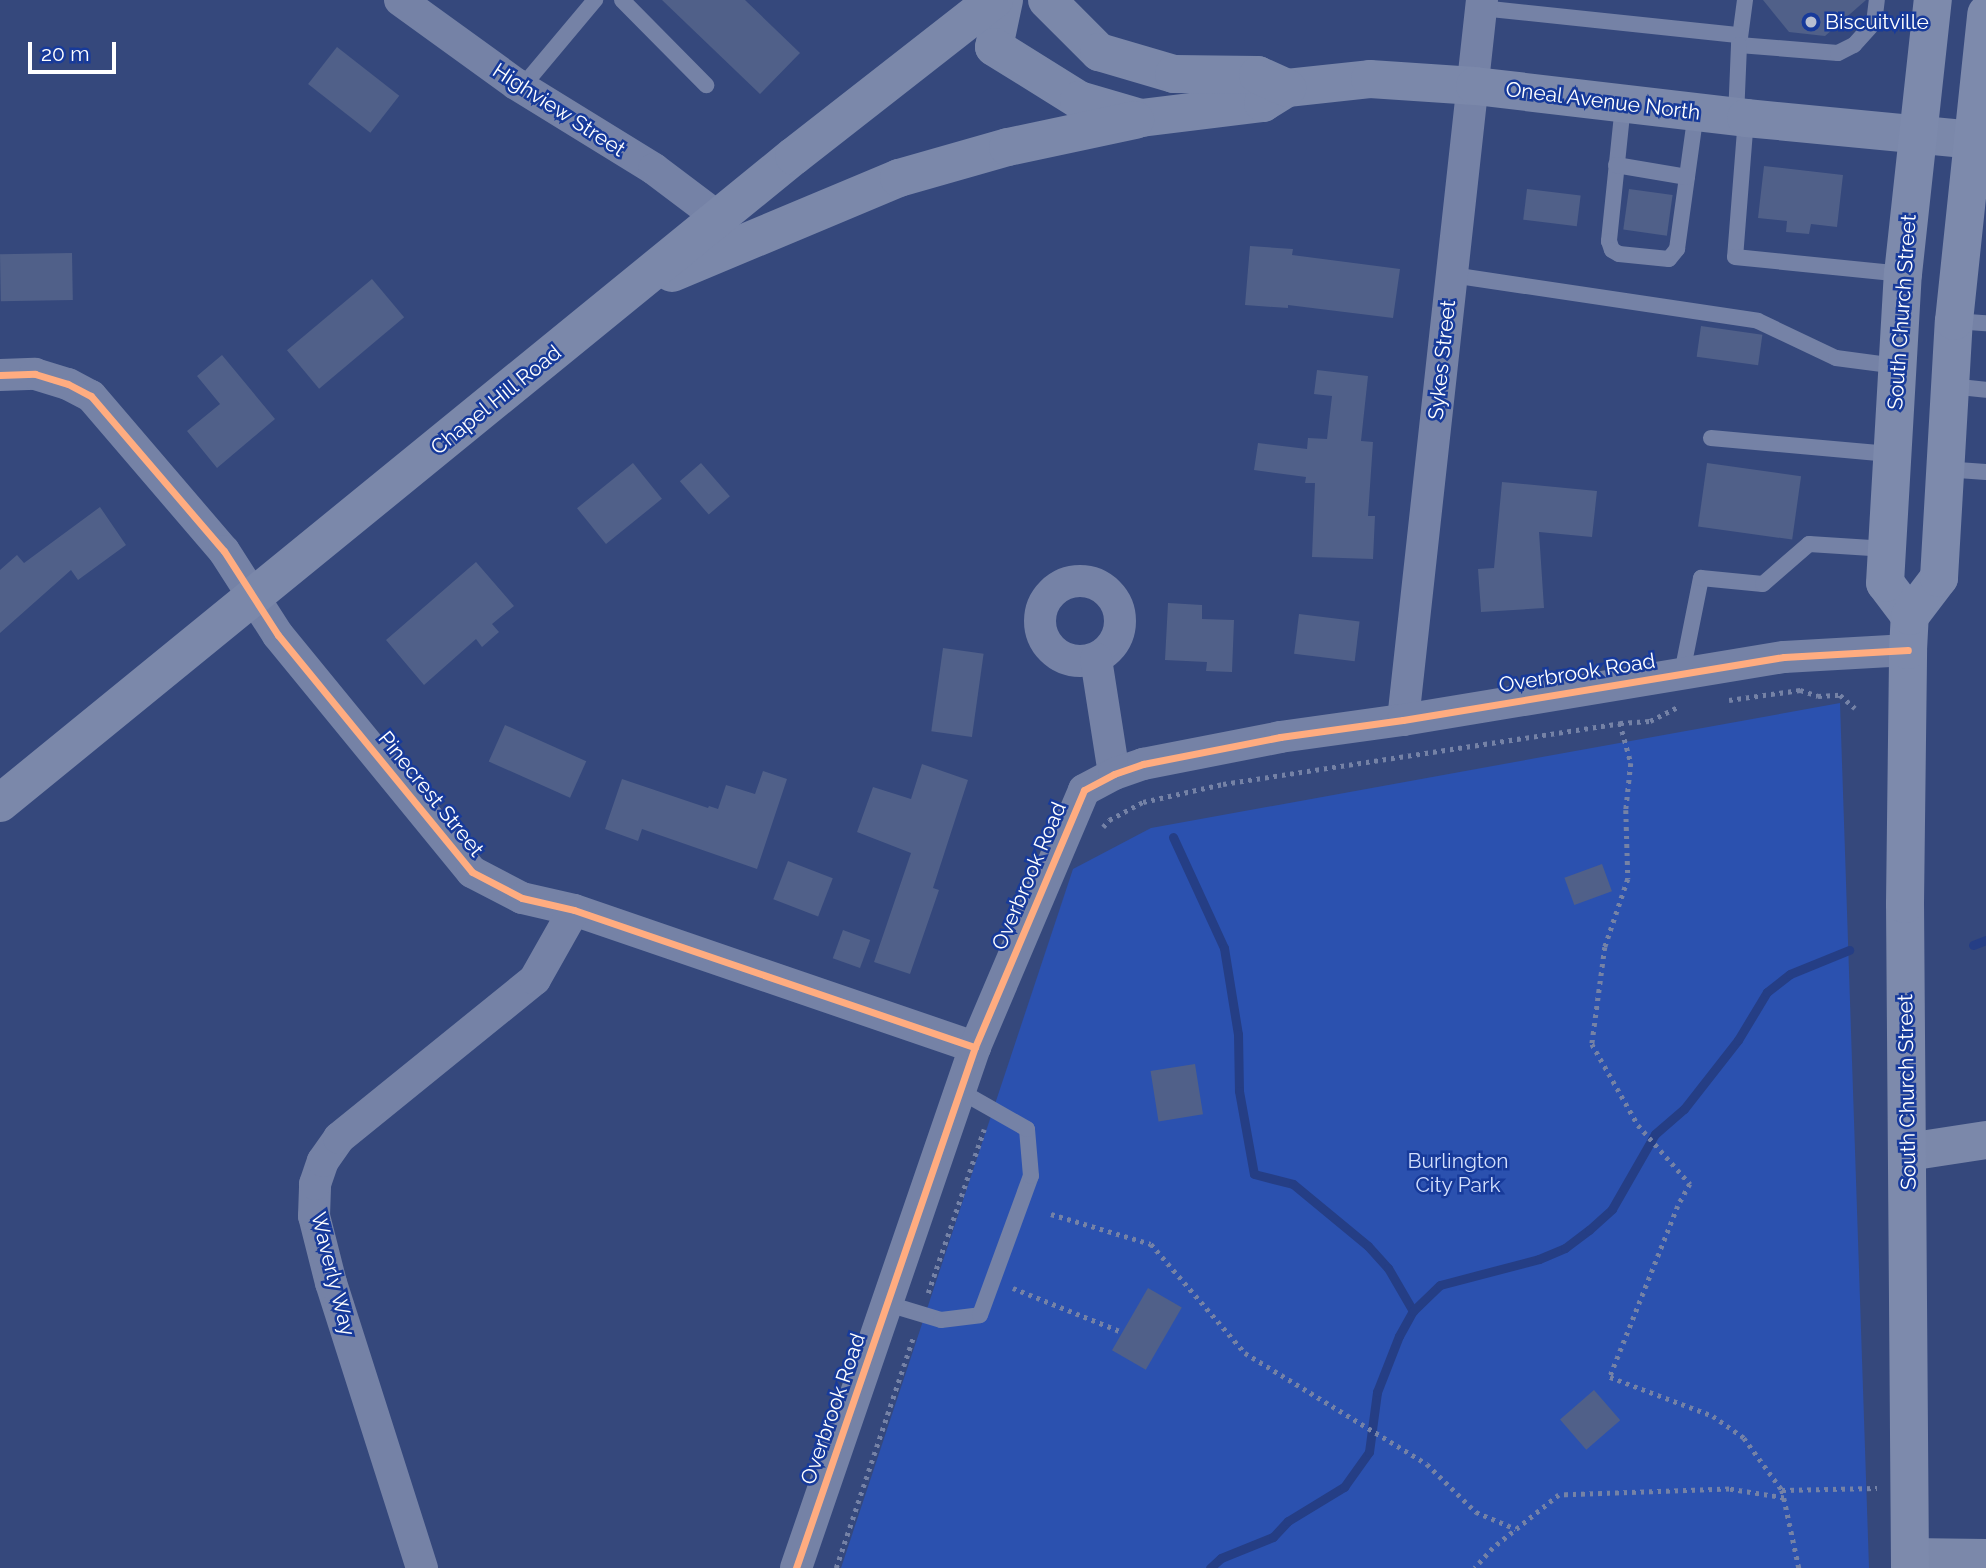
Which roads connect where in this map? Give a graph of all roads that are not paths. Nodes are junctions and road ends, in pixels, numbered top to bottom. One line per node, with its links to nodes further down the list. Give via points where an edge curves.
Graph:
1 (400, 0): 15 (street, Highview Street)
2 (595, 0): 15 (lane)
3 (622, 0): 13 (lane)
4 (994, 0): 25 (main road, Chapel Hill Road)
5 (1004, 0): 19 (main road, Oneal Avenue North, via 994,47 1079,100)
6 (1047, 0): 16 (main road, Oneal Avenue North, via 1099,52 1174,74 1258,75)
7 (1745, 0): 12 (lane)
8 (1877, 0): 12 (lane, via 1874,23 1854,45 1838,53)
9 (1933, 0): 21 (main road, South Church Street)
10 (1481, 4): 12 (lane); 14 (street, Sykes Street)
11 (1986, 14): 22 (main road)
12 (1739, 40): 20 (lane)
13 (706, 85)
14 (1475, 86): 16 (main road, Oneal Avenue North, via 1370,79); 17 (main road, Oneal Avenue North); 27 (street, Sykes Street)
15 (522, 87): 25 (street, Highview Street, via 654,169)
16 (1287, 88): 19 (main road, Oneal Avenue North, via 1263,103)
17 (1623, 105): 18 (main road, Oneal Avenue North); 23 (lane)
18 (1696, 112): 20 (main road, Oneal Avenue North); 24 (lane)
19 (1141, 118): 28 (main road, via 1008,147 899,178)
20 (1741, 118): 21 (main road, Oneal Avenue North); 26 (lane, via 1735,257)
21 (1918, 132): 22 (main road, Oneal Avenue North); 26 (main road, South Church Street)
22 (1980, 140): 29 (main road)
23 (1616, 165): 24 (lane); 24 (lane, via 1609,241 1619,254 1669,259 1674,254)
24 (1687, 177)
25 (719, 218): 28 (main road, Chapel Hill Road)
26 (1903, 274): 30 (main road, South Church Street)
27 (1452, 275): 30 (lane, via 1758,321 1836,358); 42 (street, Sykes Street)
28 (631, 290): 38 (main road, Chapel Hill Road)
29 (1970, 322): 32 (main road)
30 (1897, 366): 34 (main road, South Church Street)
31 (0, 375): 38 (street, Pinecrest Street, via 35,374 91,396 224,551)
32 (1968, 388): 35 (main road)
33 (1711, 438): 34 (lane)
34 (1892, 454): 37 (main road, South Church Street)
35 (1944, 469): 36 (lane); 39 (main road, via 1939,578)
36 (1986, 472)
37 (1887, 549): 39 (main road, South Church Street, via 1885,583); 41 (lane, via 1809,544 1763,584 1701,578)
38 (253, 597): 44 (main road, Chapel Hill Road); 45 (street, Pinecrest Street, via 278,635 472,872 522,898)
39 (1909, 633): 41 (street, Overbrook Road); 49 (main road, South Church Street)
40 (1096, 659): 43 (street)
41 (1682, 673): 42 (street, Overbrook Road)
42 (1403, 720): 43 (street, Overbrook Road, via 1280,737)
43 (1114, 774): 46 (street, Overbrook Road, via 1084,790)
44 (0, 803)
45 (574, 910): 46 (street, Pinecrest Street); 53 (street, Waverly Way, via 535,979 339,1138 323,1161 315,1184 314,1216 331,1283)
46 (975, 1047): 47 (street, Overbrook Road)
47 (960, 1091): 50 (street, Overbrook Road); 50 (lane, via 1027,1129 1031,1176 980,1315 941,1320)
48 (1986, 1140): 49 (main road)
49 (1908, 1152): 52 (main road, South Church Street)
50 (888, 1304): 54 (street, Overbrook Road)
51 (1986, 1558): 52 (main road)
52 (1910, 1563)
53 (422, 1568)
54 (796, 1568)

